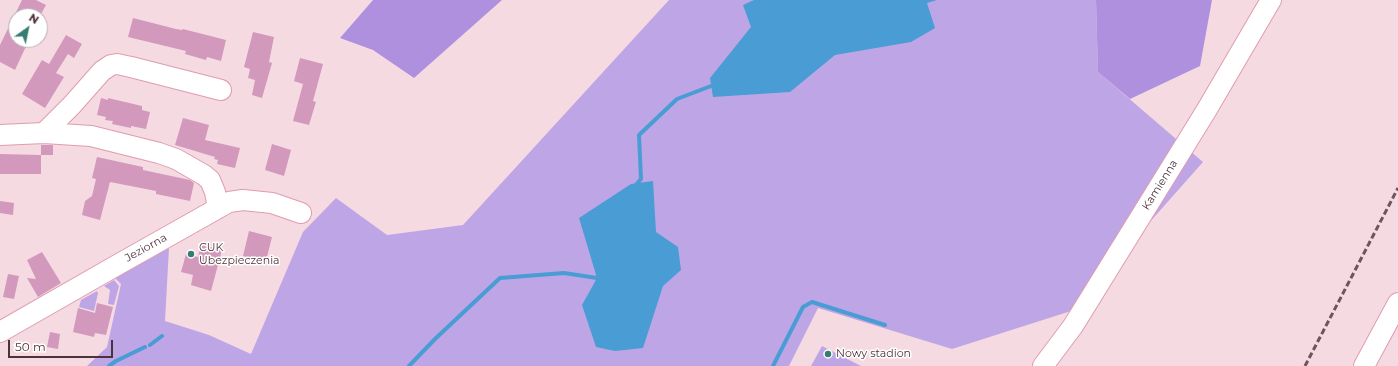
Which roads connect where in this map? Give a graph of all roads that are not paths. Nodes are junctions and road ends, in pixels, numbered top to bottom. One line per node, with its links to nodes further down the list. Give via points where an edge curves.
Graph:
1 (1272, 0): 9 (street, Kamienna, via 1077,320)
2 (221, 90): 3 (street, via 131,67 111,65 102,71)
3 (44, 133): 4 (street); 5 (street, via 101,138 176,159 210,180)
4 (0, 135)
5 (218, 208): 6 (street, Jeziorna, via 229,202 243,200 272,203); 8 (street, Jeziorna)
6 (301, 213)
7 (1398, 303): 10 (street)
8 (0, 332)
9 (1043, 366)
10 (1364, 366)

